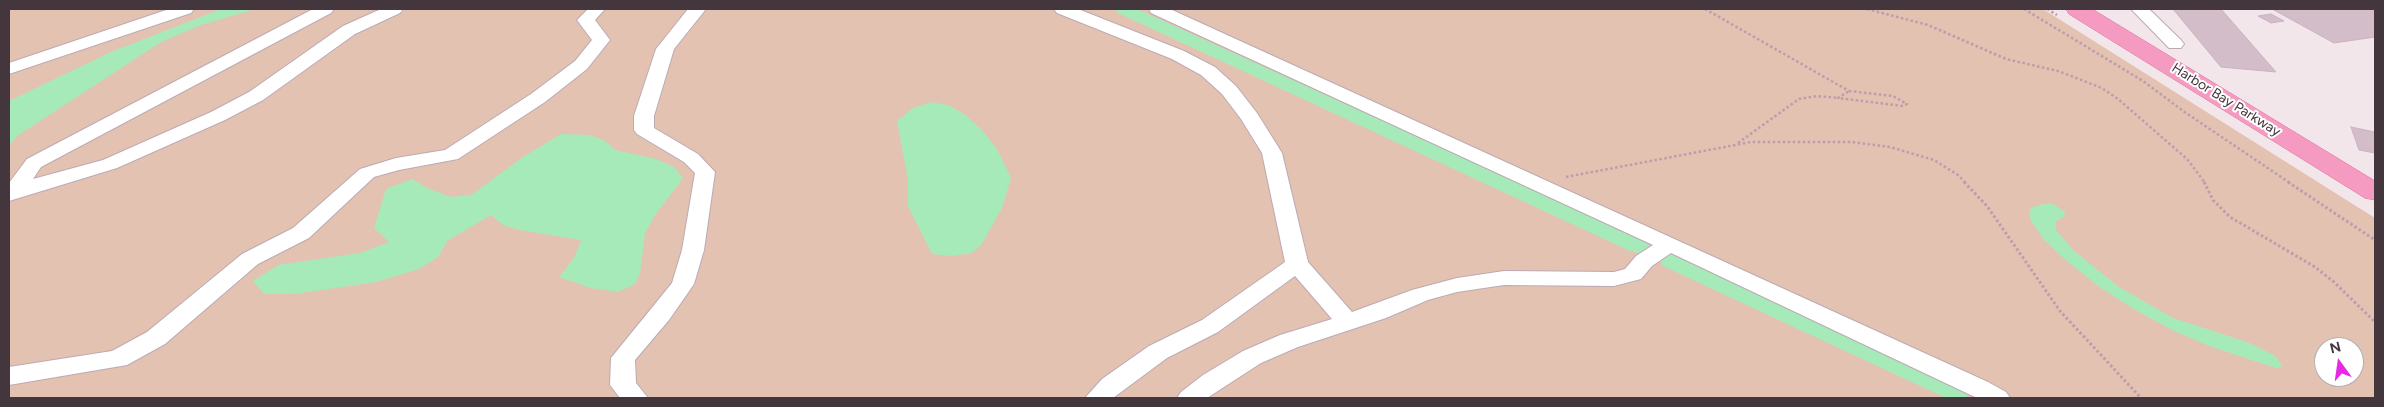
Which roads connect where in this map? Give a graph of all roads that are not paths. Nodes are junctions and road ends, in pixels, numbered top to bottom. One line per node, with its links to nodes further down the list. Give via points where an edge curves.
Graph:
1 (185, 9): 11 (lane)
2 (325, 9): 13 (lane, via 34,163)
3 (394, 9): 13 (lane, via 349,30 256,96 218,116 110,164)
4 (597, 9): 17 (lane, via 586,20 601,40 581,65 452,155 396,164 367,174 301,233 250,259 156,338 118,359)
5 (696, 9): 18 (lane, via 665,49 644,116 644,130 691,158 705,172 693,250 683,284 623,358 623,385)
6 (1063, 9): 15 (lane, via 1178,55 1208,71 1230,90 1272,153)
7 (1157, 9): 14 (lane)
8 (2077, 9): 12 (main road, Harbor Bay Parkway)
9 (2139, 9): 10 (lane)
10 (2175, 44)
11 (9, 69)
12 (2375, 192)
13 (11, 194)
14 (1670, 244): 16 (lane, via 1644,261 1633,274 1614,279 1504,278 1457,285); 21 (lane)
15 (1297, 264): 16 (lane); 19 (lane, via 1210,326 1158,352)
16 (1348, 322): 20 (lane, via 1252,357)
17 (9, 376)
18 (635, 398)
19 (1098, 398)
20 (1190, 398)
21 (1996, 398)

